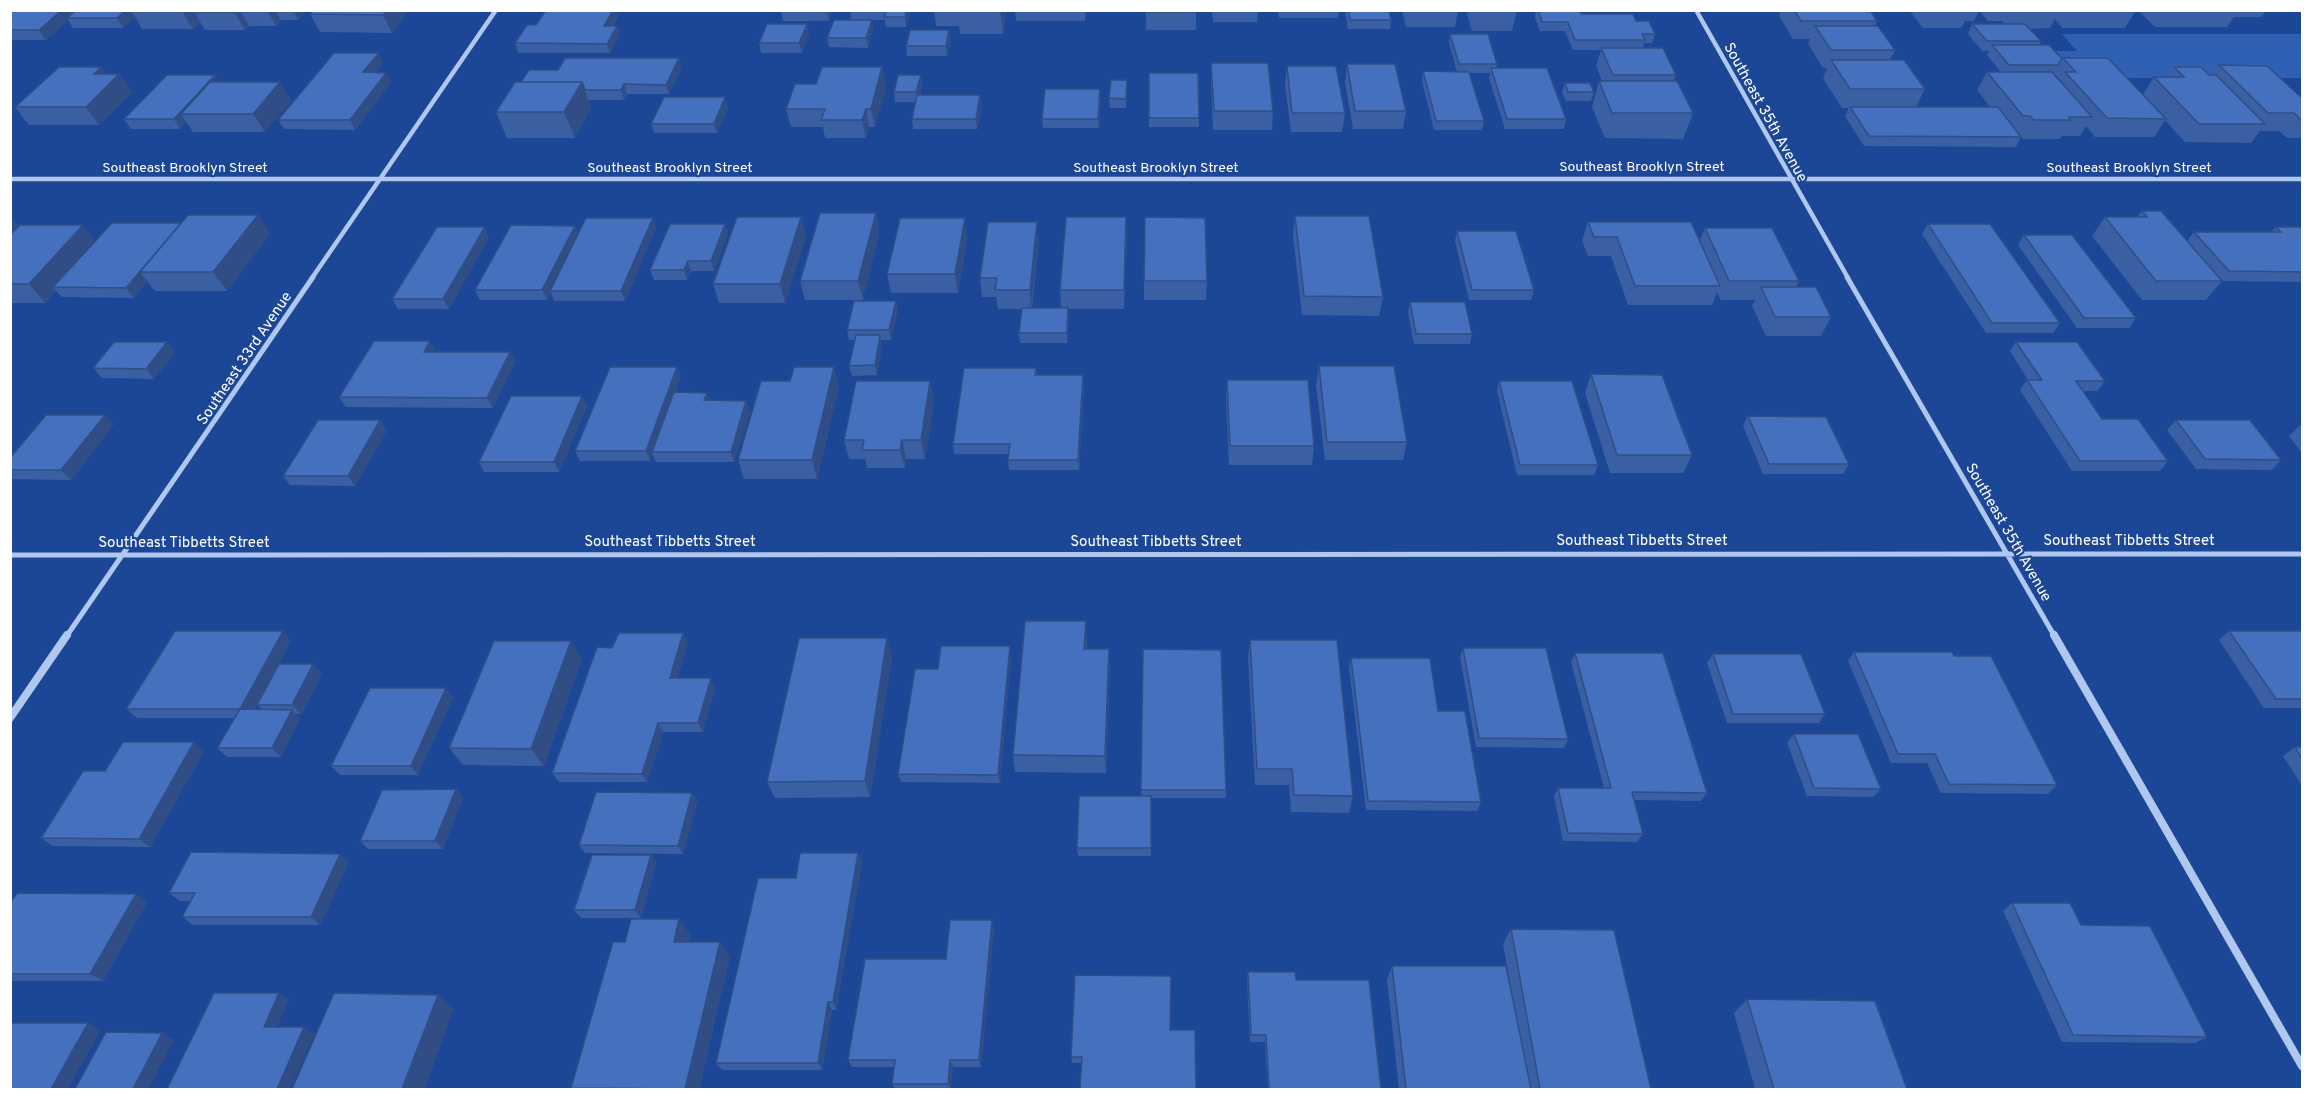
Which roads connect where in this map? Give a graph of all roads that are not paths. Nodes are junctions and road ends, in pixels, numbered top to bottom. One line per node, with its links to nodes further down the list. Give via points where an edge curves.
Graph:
1 (496, 10): 6 (street, Southeast 33rd Avenue)
2 (1696, 10): 3 (street, Southeast 35th Avenue)
3 (1790, 178): 5 (street, Southeast Brooklyn Street); 6 (street, Southeast Brooklyn Street); 7 (street, Southeast 35th Avenue)
4 (10, 179): 6 (street, Southeast Brooklyn Street)
5 (2302, 179)
6 (382, 180): 10 (street, Southeast 33rd Avenue)
7 (2008, 553): 8 (street, Southeast Tibbetts Street); 10 (street, Southeast Tibbetts Street); 12 (street, Southeast 35th Avenue)
8 (2302, 554)
9 (10, 555): 10 (street, Southeast Tibbetts Street)
10 (123, 556): 11 (street, Southeast 33rd Avenue)
11 (10, 718)
12 (2302, 1066)

